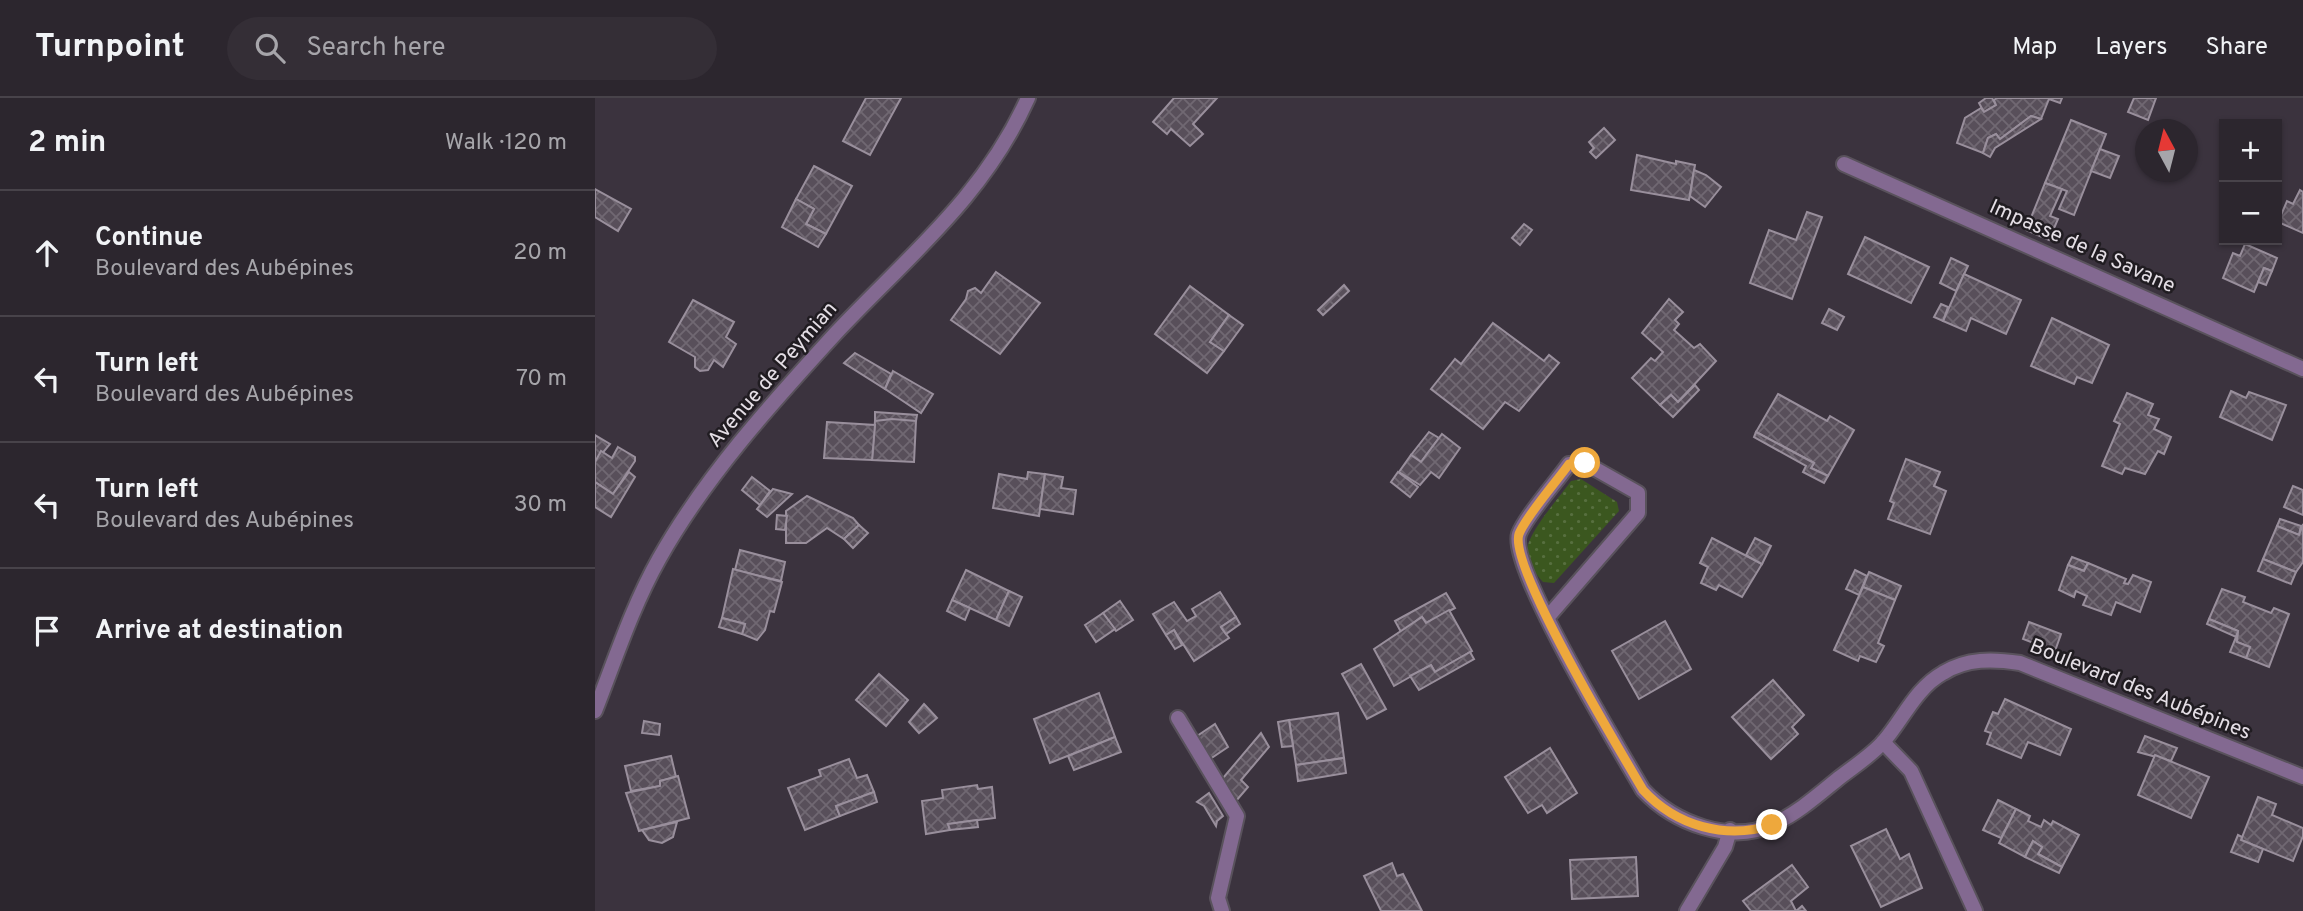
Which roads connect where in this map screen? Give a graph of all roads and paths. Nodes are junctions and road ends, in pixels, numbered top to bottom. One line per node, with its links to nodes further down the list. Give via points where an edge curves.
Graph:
1 (1028, 98): 5 (street, Avenue de Peymian, via 992,162 956,212 834,335 712,477 658,560)
2 (1844, 164): 3 (street, Impasse de la Savane)
3 (2303, 369)
4 (1547, 618): 4 (street, Boulevard des Aubépines, via 1638,513 1638,493 1585,463 1569,464 1519,534 1518,551); 9 (street, Boulevard des Aubépines, via 1643,790 1680,820)
5 (595, 711)
6 (1178, 718): 10 (street, via 1237,816 1218,898)
7 (1883, 742): 8 (street, Boulevard des Aubépines, via 1911,702 1941,673 1991,658 2020,663); 9 (street, Boulevard des Aubépines, via 1800,810 1755,831); 12 (street, via 1911,771)
8 (2303, 777)
9 (1730, 830): 11 (street, via 1725,847)
10 (1222, 911)
11 (1687, 911)
12 (1975, 911)

